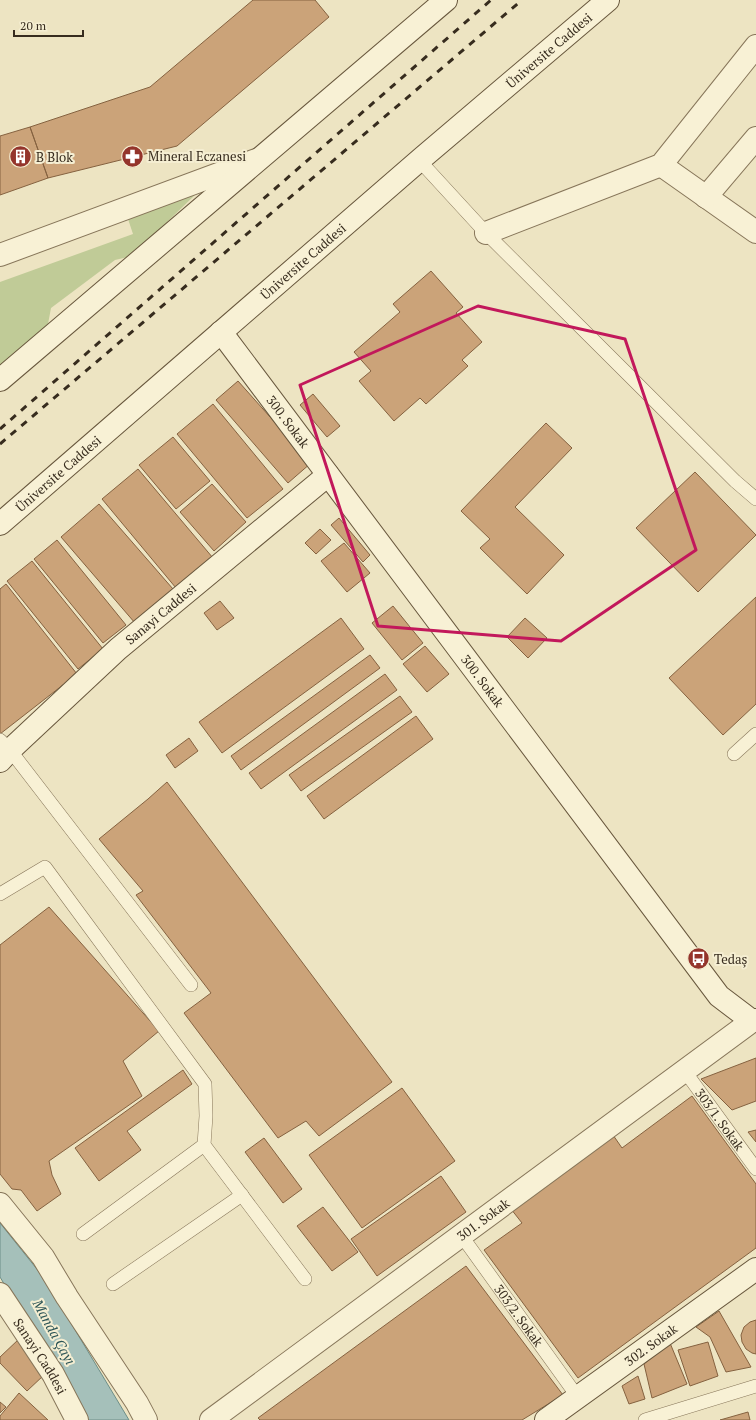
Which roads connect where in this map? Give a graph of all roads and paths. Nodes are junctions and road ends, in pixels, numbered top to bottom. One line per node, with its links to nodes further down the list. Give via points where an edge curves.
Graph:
1 (446, 0): 5 (street)
2 (608, 0): 6 (street, Üniversite Caddesi)
3 (756, 46): 7 (street)
4 (756, 138): 8 (street)
5 (259, 159): 11 (street); 13 (street)
6 (419, 160): 10 (lane); 12 (street, Üniversite Caddesi)
7 (661, 165): 8 (street); 10 (street)
8 (706, 197): 9 (street)
9 (756, 232)
10 (486, 233): 15 (lane)
11 (0, 255)
12 (221, 332): 14 (street, 300. Sokak); 16 (street, Üniversite Caddesi)
13 (0, 380)
14 (328, 475): 18 (street, Sanayi Caddesi, via 118,649); 22 (street, 300. Sokak, via 719,996)
15 (756, 499)
16 (0, 524)
17 (756, 734): 19 (lane)
18 (3, 751): 21 (lane)
19 (734, 754)
20 (0, 894): 24 (lane, via 45,867 206,1084)
21 (191, 985)
22 (754, 1020): 23 (street, 301. Sokak)
23 (684, 1070): 25 (lane, 303/1. Sokak); 29 (street, 301. Sokak)
24 (204, 1145): 26 (lane); 28 (lane)
25 (756, 1169)
26 (242, 1196): 31 (lane); 32 (lane)
27 (0, 1204): 37 (street, via 43,1257 137,1402)
28 (83, 1234)
29 (461, 1235): 35 (lane, 303/2. Sokak); 38 (street, 301. Sokak)
30 (756, 1269): 35 (street, 302. Sokak)
31 (305, 1279)
32 (113, 1284)
33 (0, 1294): 36 (street, Sanayi Caddesi, via 53,1374)
34 (755, 1390): 40 (lane)
35 (577, 1396): 39 (street, 302. Sokak)
36 (77, 1420)
37 (146, 1420)
38 (211, 1420)
39 (546, 1420)
40 (645, 1420)

